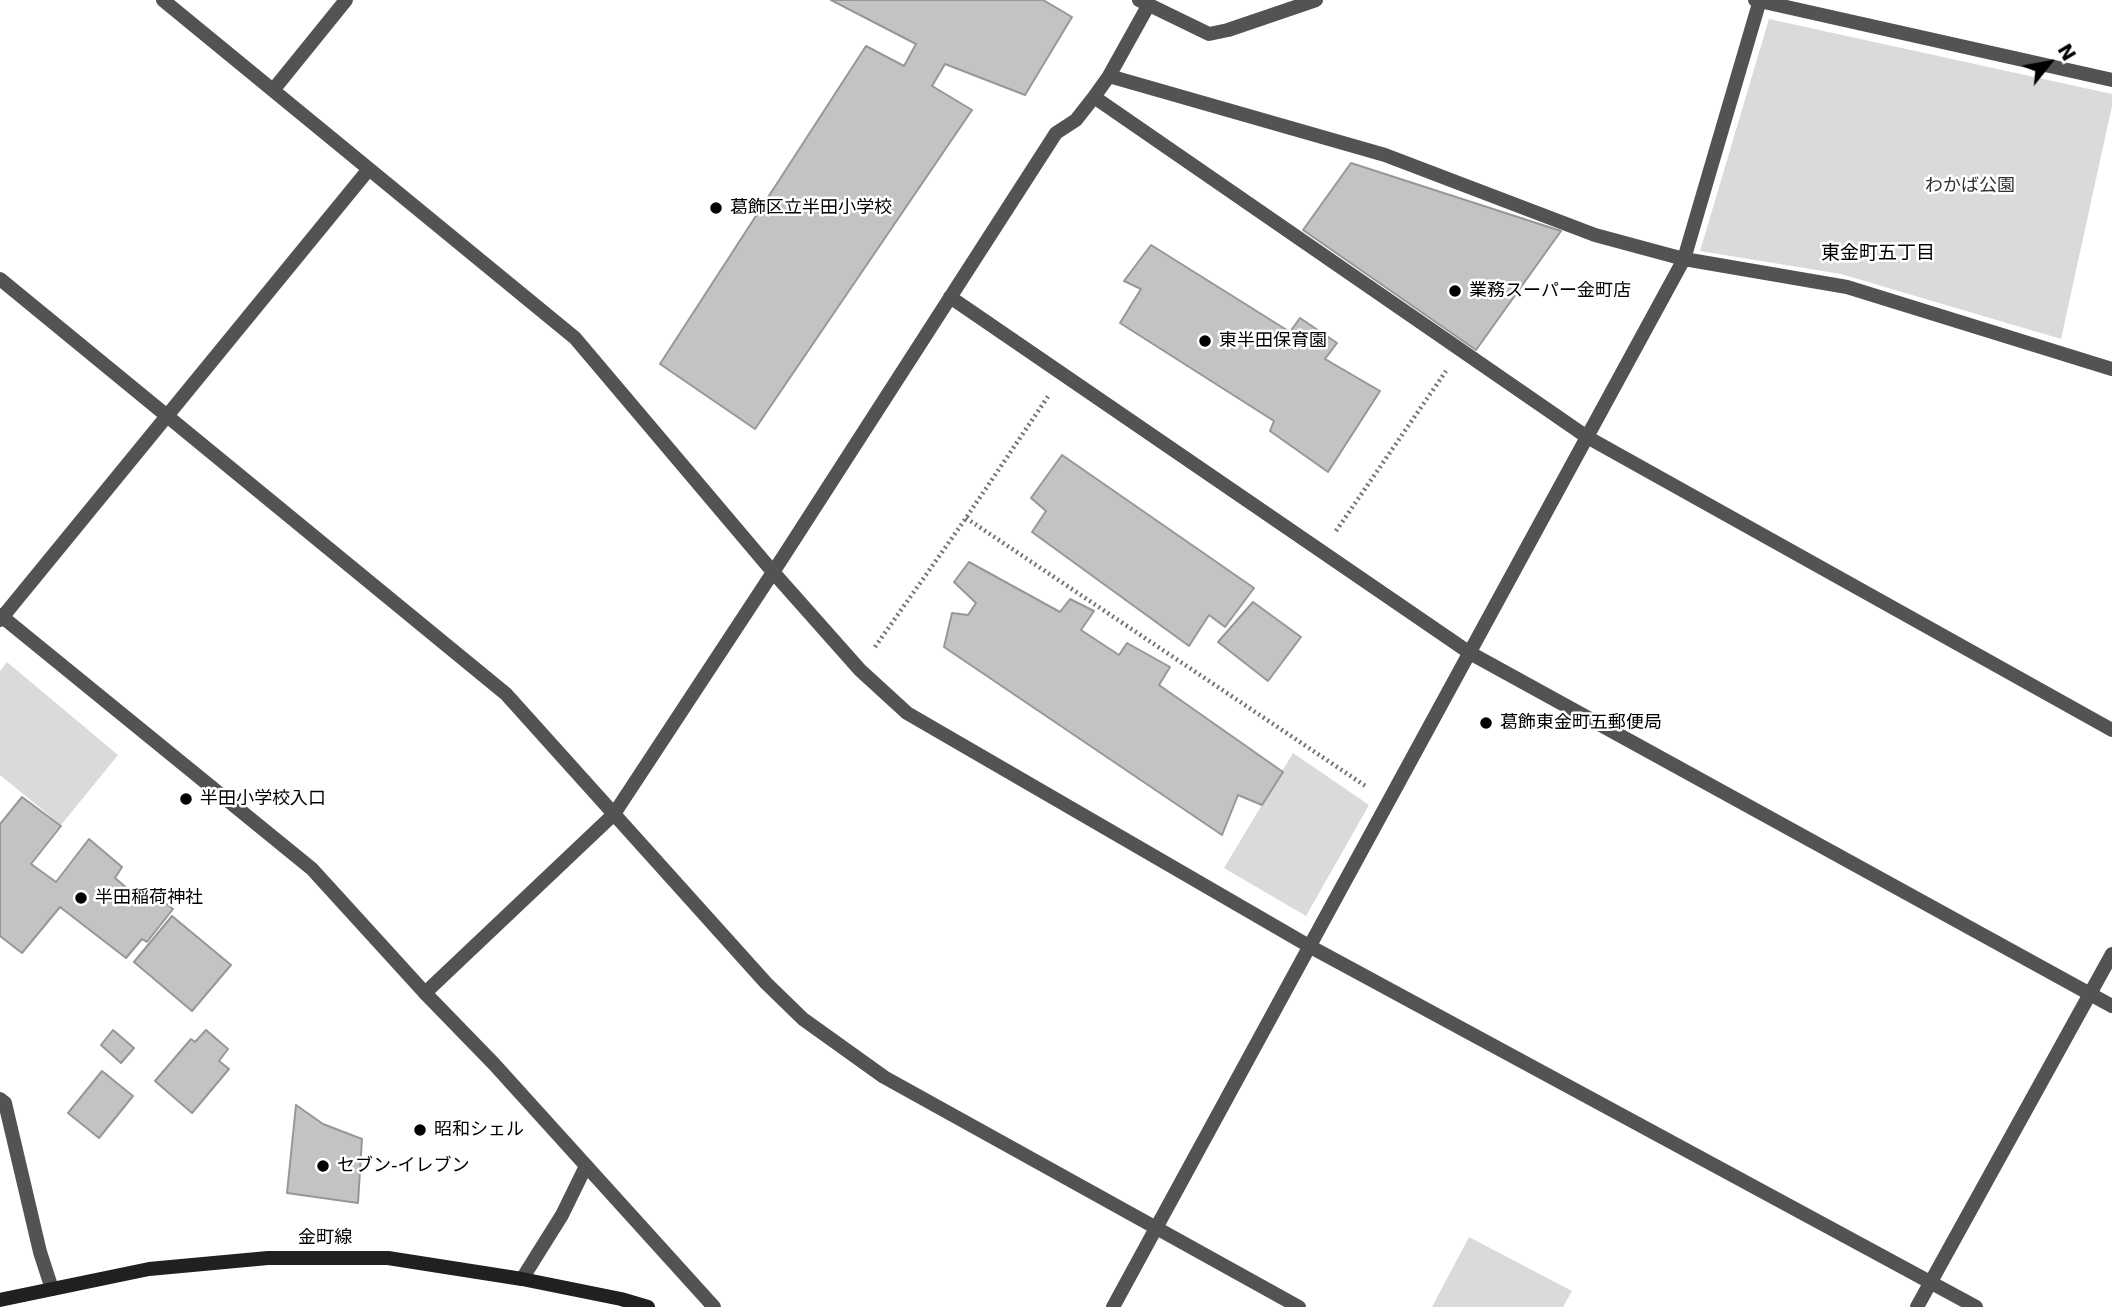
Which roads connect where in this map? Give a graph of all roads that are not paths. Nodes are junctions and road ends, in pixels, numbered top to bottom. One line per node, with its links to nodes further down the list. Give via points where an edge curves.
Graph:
1 (163, 0): 8 (street)
2 (346, 0): 8 (street)
3 (1316, 0): 5 (street, via 1209,34)
4 (1758, 0): 7 (street); 11 (street)
5 (1143, 3): 6 (street)
6 (1109, 76): 9 (street); 11 (street, via 1385,155 1595,236)
7 (2112, 80)
8 (274, 89): 10 (street)
9 (1094, 97): 13 (street, via 1076,120 1056,133); 16 (street)
10 (369, 169): 15 (street); 17 (street, via 575,338)
11 (1684, 259): 14 (street, via 1847,287); 16 (street)
12 (0, 279): 15 (street)
13 (950, 298): 17 (street); 19 (street)
14 (2112, 369)
15 (167, 416): 18 (street); 21 (street, via 506,694)
16 (1587, 437): 19 (street); 20 (street)
17 (773, 572): 21 (street); 22 (street, via 860,670 907,713)
18 (1, 617): 24 (street, via 312,869)
19 (1470, 653): 22 (street); 25 (street)
20 (2112, 730)
21 (614, 814): 24 (street); 29 (street, via 803,1019 884,1077)
22 (1309, 946): 29 (street); 31 (street)
23 (2112, 954): 25 (street)
24 (425, 993): 28 (street)
25 (2090, 995): 26 (street); 31 (street)
26 (2112, 1006)
27 (0, 1099): 32 (street, via 5,1103)
28 (586, 1166): 30 (street); 35 (street)
29 (1155, 1229): 36 (street); 37 (street)
30 (522, 1279): 32 (main road, 金町線, via 388,1258 268,1258 149,1269); 34 (main road, 金町線)
31 (1931, 1282): 38 (street); 39 (street)
32 (52, 1290): 33 (main road, 金町線)
33 (0, 1300)
34 (648, 1307)
35 (714, 1307)
36 (1113, 1307)
37 (1299, 1307)
38 (1917, 1307)
39 (1976, 1307)

